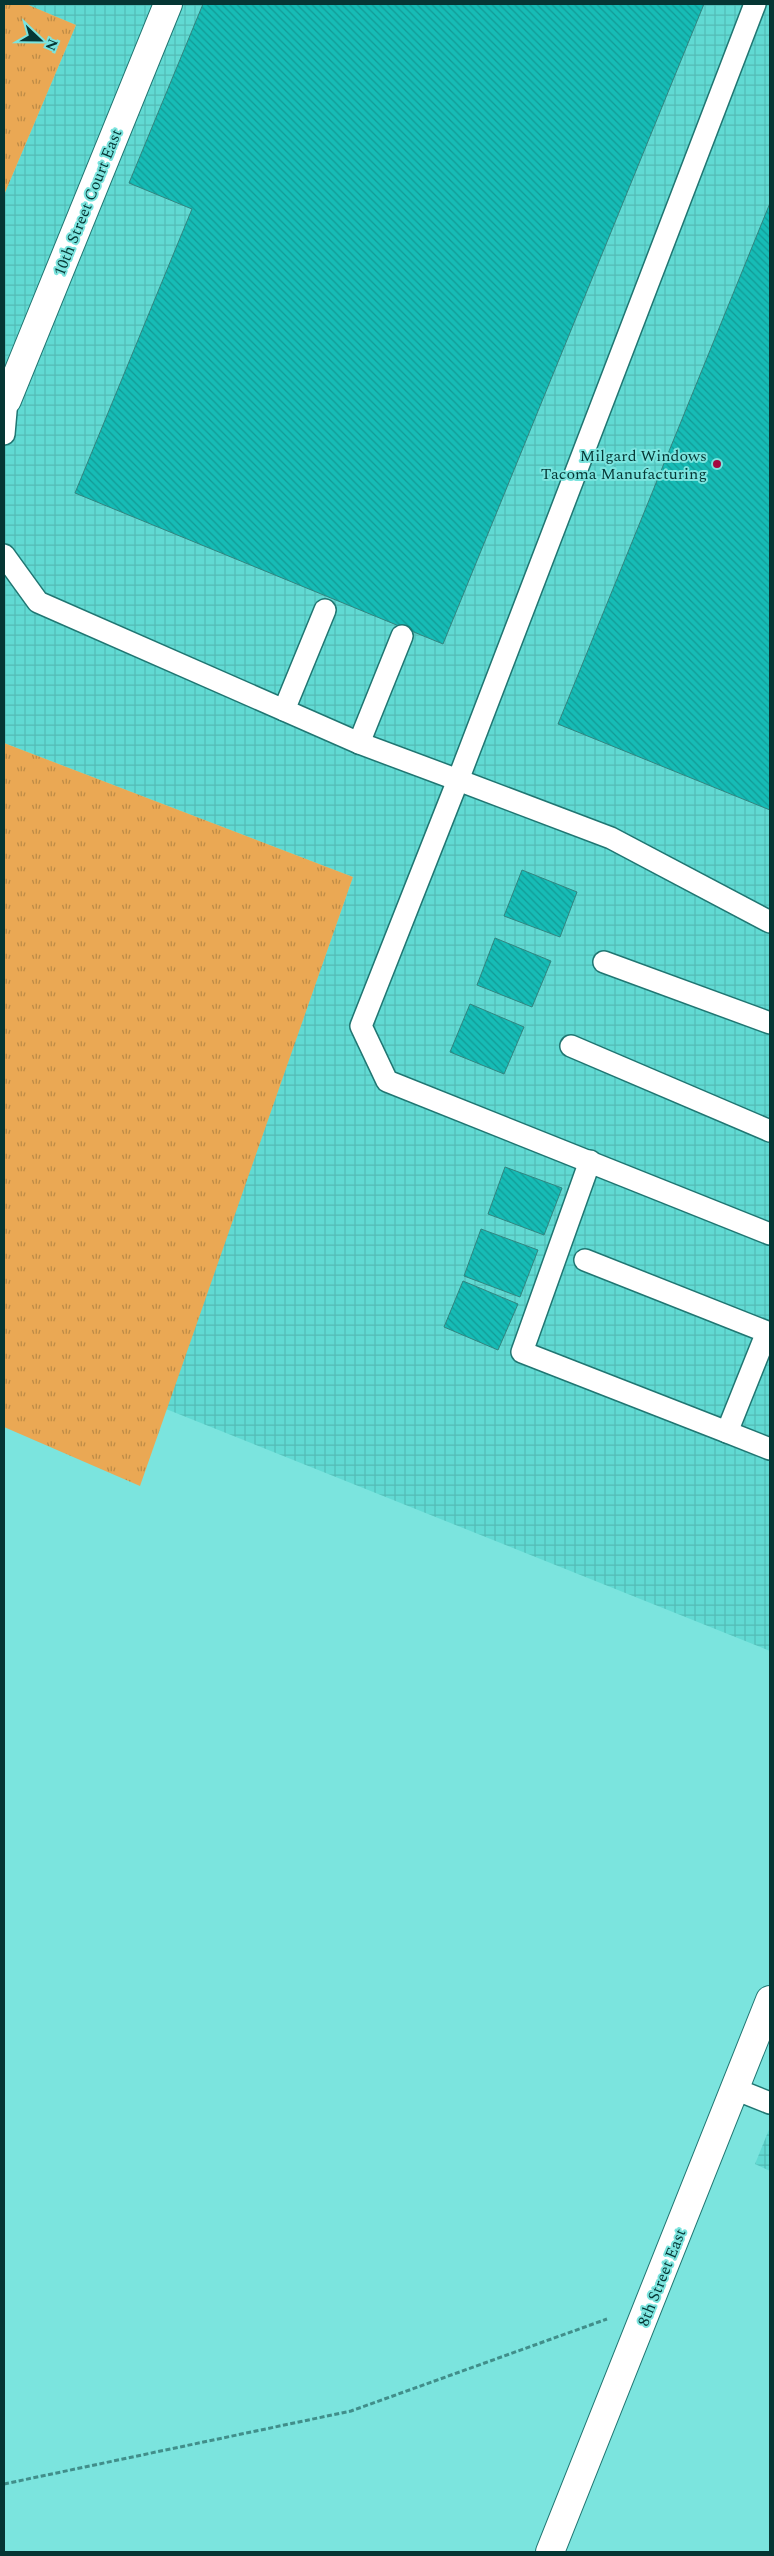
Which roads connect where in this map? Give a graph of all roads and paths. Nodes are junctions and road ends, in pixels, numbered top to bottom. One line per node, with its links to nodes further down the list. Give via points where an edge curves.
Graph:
1 (168, 4): 3 (street, 10th Street Court East)
2 (755, 4): 10 (lane)
3 (7, 400): 4 (lane)
4 (4, 434)
5 (4, 555): 8 (lane, via 38,602)
6 (325, 610): 8 (lane)
7 (402, 636): 9 (lane)
8 (284, 710): 9 (lane)
9 (359, 743): 10 (lane)
10 (458, 780): 11 (lane, via 611,838); 16 (lane, via 361,1026 387,1081)
11 (770, 922)
12 (604, 962): 13 (lane)
13 (770, 1023)
14 (571, 1046): 15 (lane)
15 (770, 1131)
16 (590, 1161): 17 (lane); 19 (lane, via 522,1352)
17 (770, 1234)
18 (585, 1260): 19 (lane, via 766,1332)
19 (728, 1432): 20 (lane)
20 (770, 1449)
21 (770, 2000): 22 (street, 8th Street East)
22 (735, 2089): 23 (lane); 24 (street, 8th Street East)
23 (770, 2103)
24 (650, 2304): 25 (path, via 351,2411); 26 (street, 8th Street East)
25 (4, 2484)
26 (550, 2552)

